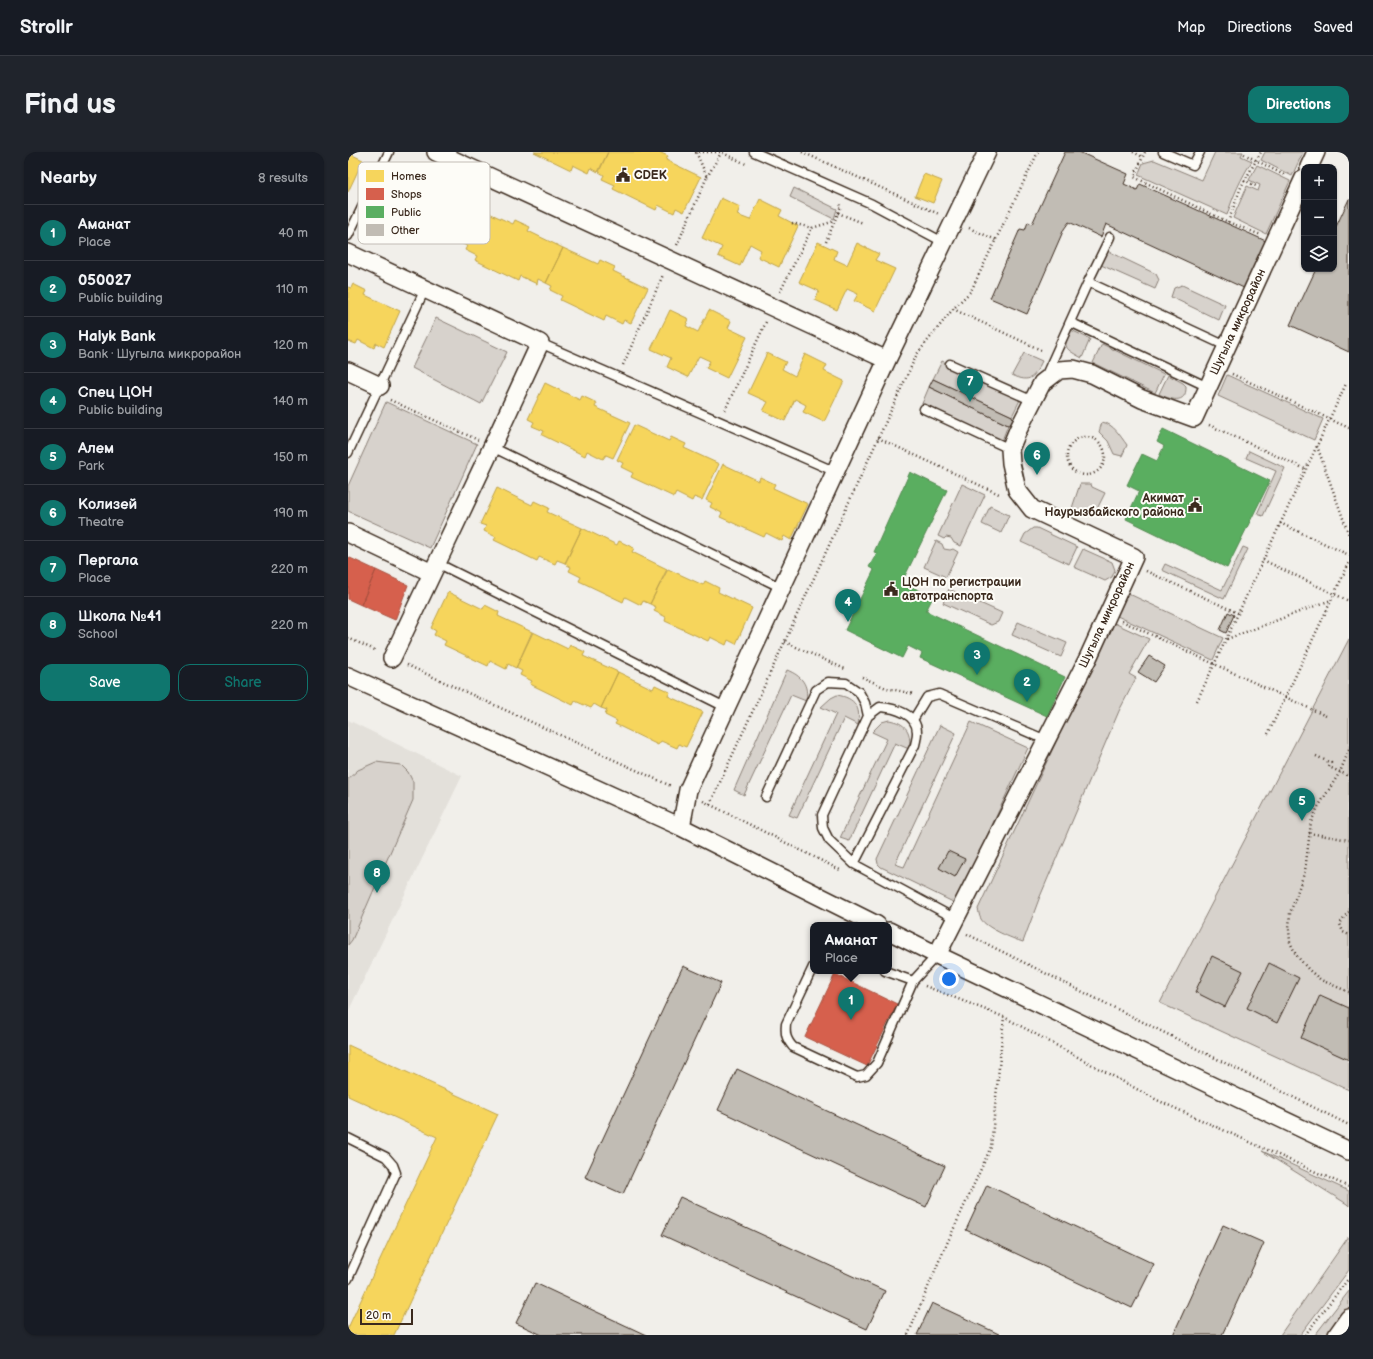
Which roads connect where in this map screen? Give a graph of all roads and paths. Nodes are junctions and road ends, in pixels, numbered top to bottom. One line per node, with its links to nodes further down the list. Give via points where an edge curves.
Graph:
1 (389, 152): 18 (lane)
2 (436, 152): 19 (street)
3 (696, 152): 4 (path); 23 (path)
4 (721, 152): 21 (path); 23 (path)
5 (754, 152): 41 (lane, via 872,204)
6 (802, 152): 31 (path)
7 (987, 152): 31 (street)
8 (1038, 152): 39 (path)
9 (1133, 152): 16 (path)
10 (1145, 152): 16 (path)
11 (1163, 152): 12 (lane, via 1193,165)
12 (1200, 152)
13 (1262, 152): 17 (path)
14 (1316, 152): 20 (street)
15 (1244, 154): 17 (path)
16 (1143, 157): 32 (path, via 1134,177)
17 (1256, 161): 24 (path); 25 (path)
18 (384, 162)
19 (458, 162)
20 (1310, 164)
21 (749, 165)
22 (490, 177): 43 (street)
23 (707, 177): 43 (path)
24 (1301, 179)
25 (1244, 180): 27 (path); 32 (path)
26 (1301, 184): 49 (street, Шугыла микрорайон)
27 (1258, 187)
28 (834, 203): 29 (path, via 842,206)
29 (838, 213): 34 (path); 40 (path)
30 (358, 216): 36 (lane)
31 (953, 221): 39 (path); 41 (street)
32 (1228, 222): 37 (path)
33 (792, 223): 35 (path)
34 (863, 223)
35 (812, 228)
36 (348, 236)
37 (1262, 236)
38 (1110, 237): 44 (lane)
39 (996, 240): 46 (path, via 971,291)
40 (826, 242)
41 (943, 242): 51 (street)
42 (348, 253): 45 (street)
43 (670, 260): 51 (street); 55 (path)
44 (1088, 282): 47 (lane); 49 (lane)
45 (425, 289): 48 (street); 59 (lane)
46 (953, 309): 50 (path); 65 (path, via 917,354)
47 (1070, 322): 50 (lane); 58 (lane)
48 (540, 343): 55 (lane); 68 (street)
49 (1226, 346): 53 (street, Шугыла микрорайон)
50 (1055, 356): 56 (lane)
51 (886, 360): 72 (street)
52 (950, 364): 60 (lane)
53 (1217, 367): 58 (street, Шугыла микрорайон); 63 (path)
54 (348, 371): 59 (street)
55 (617, 377): 72 (lane)
56 (1042, 383): 60 (street); 62 (street, via 1059,370 1073,369 1092,374 1142,399)
57 (1346, 384): 63 (path)
58 (1208, 387): 62 (street, Шугыла микрорайон)
59 (378, 390): 68 (path); 70 (lane)
60 (1033, 401): 69 (street)
61 (924, 409): 69 (lane)
62 (1194, 418): 71 (path)
63 (1329, 419): 64 (path); 67 (path)
64 (1349, 428)
65 (878, 438): 73 (path); 107 (path)
66 (1073, 443): 66 (path, via 1067,454 1074,471 1085,475 1101,468 1105,456 1096,440 1084,437)
67 (1316, 446): 71 (path); 76 (path)
68 (492, 447): 81 (street); 82 (lane)
69 (1010, 449): 80 (street, Шугыла микрорайон, via 1017,490 1032,509 1134,557)
70 (348, 453)
71 (1305, 469): 74 (path)
72 (836, 472): 82 (street)
73 (1004, 496)
74 (1280, 523): 77 (path); 78 (path)
75 (348, 533): 81 (street)
76 (1349, 536)
77 (1349, 555)
78 (1263, 560): 83 (path); 86 (path)
79 (1349, 563): 83 (path)
80 (1131, 564): 86 (path); 87 (street, Шугыла микрорайон)
81 (434, 568): 90 (street); 95 (lane)
82 (782, 588): 95 (street)
83 (1334, 594): 84 (path); 85 (path)
84 (1332, 600): 89 (path); 93 (path)
85 (1349, 601)
86 (1238, 613): 89 (path)
87 (1108, 614): 91 (path); 100 (street, Шугыла микрорайон)
88 (348, 638): 90 (path)
89 (1226, 639): 91 (path)
90 (392, 658): 105 (path)
91 (1214, 665): 93 (path); 94 (path)
92 (348, 676): 108 (street)
93 (1286, 697): 97 (path); 99 (path)
94 (1197, 701)
95 (727, 708): 105 (street)
96 (868, 716): 98 (lane, via 880,707 894,708); 106 (lane, via 859,692 846,683 828,682 816,690); 111 (lane, via 822,815 823,828 829,840)
97 (1326, 716)
98 (914, 720): 100 (lane, via 927,697 939,694); 111 (lane, via 917,731 915,745)
99 (1268, 734)
100 (1046, 740): 115 (street, Шугыла микрорайон)
101 (1349, 750): 103 (path)
102 (1316, 756): 103 (path, via 1331,763 1329,767)
103 (1340, 772): 104 (path); 109 (path, via 1318,807 1311,822)
104 (1349, 776)
105 (688, 794): 107 (path); 108 (street)
106 (766, 797)
107 (710, 804): 112 (path)
108 (681, 827): 114 (street)
109 (1310, 833): 110 (path); 122 (path, via 1305,871 1290,913 1290,942 1296,955 1309,970 1321,980)
110 (1349, 840)
111 (854, 864): 115 (lane)
112 (845, 872)
113 (1349, 912): 117 (path, via 1340,924 1342,932)
114 (871, 922)
115 (954, 923): 118 (street, Шугыла микрорайон); 124 (path)
116 (892, 933): 118 (street)
117 (1349, 935)
118 (937, 956): 121 (lane); 126 (street)
119 (810, 973): 121 (lane, via 786,1024 787,1041 793,1047 857,1077 866,1075 877,1063)
120 (892, 974): 121 (lane)
121 (913, 981): 123 (path)
122 (1348, 991)
123 (1004, 1017): 127 (path, via 1157,1100); 131 (path, via 990,1147)
124 (1349, 1125)
125 (348, 1138): 129 (lane, via 386,1156 396,1173)
126 (1349, 1151)
127 (1349, 1187)
128 (1349, 1278): 132 (path)
129 (348, 1279)
130 (1349, 1318): 133 (street)
131 (908, 1335)
132 (1305, 1335)
133 (1337, 1335)

